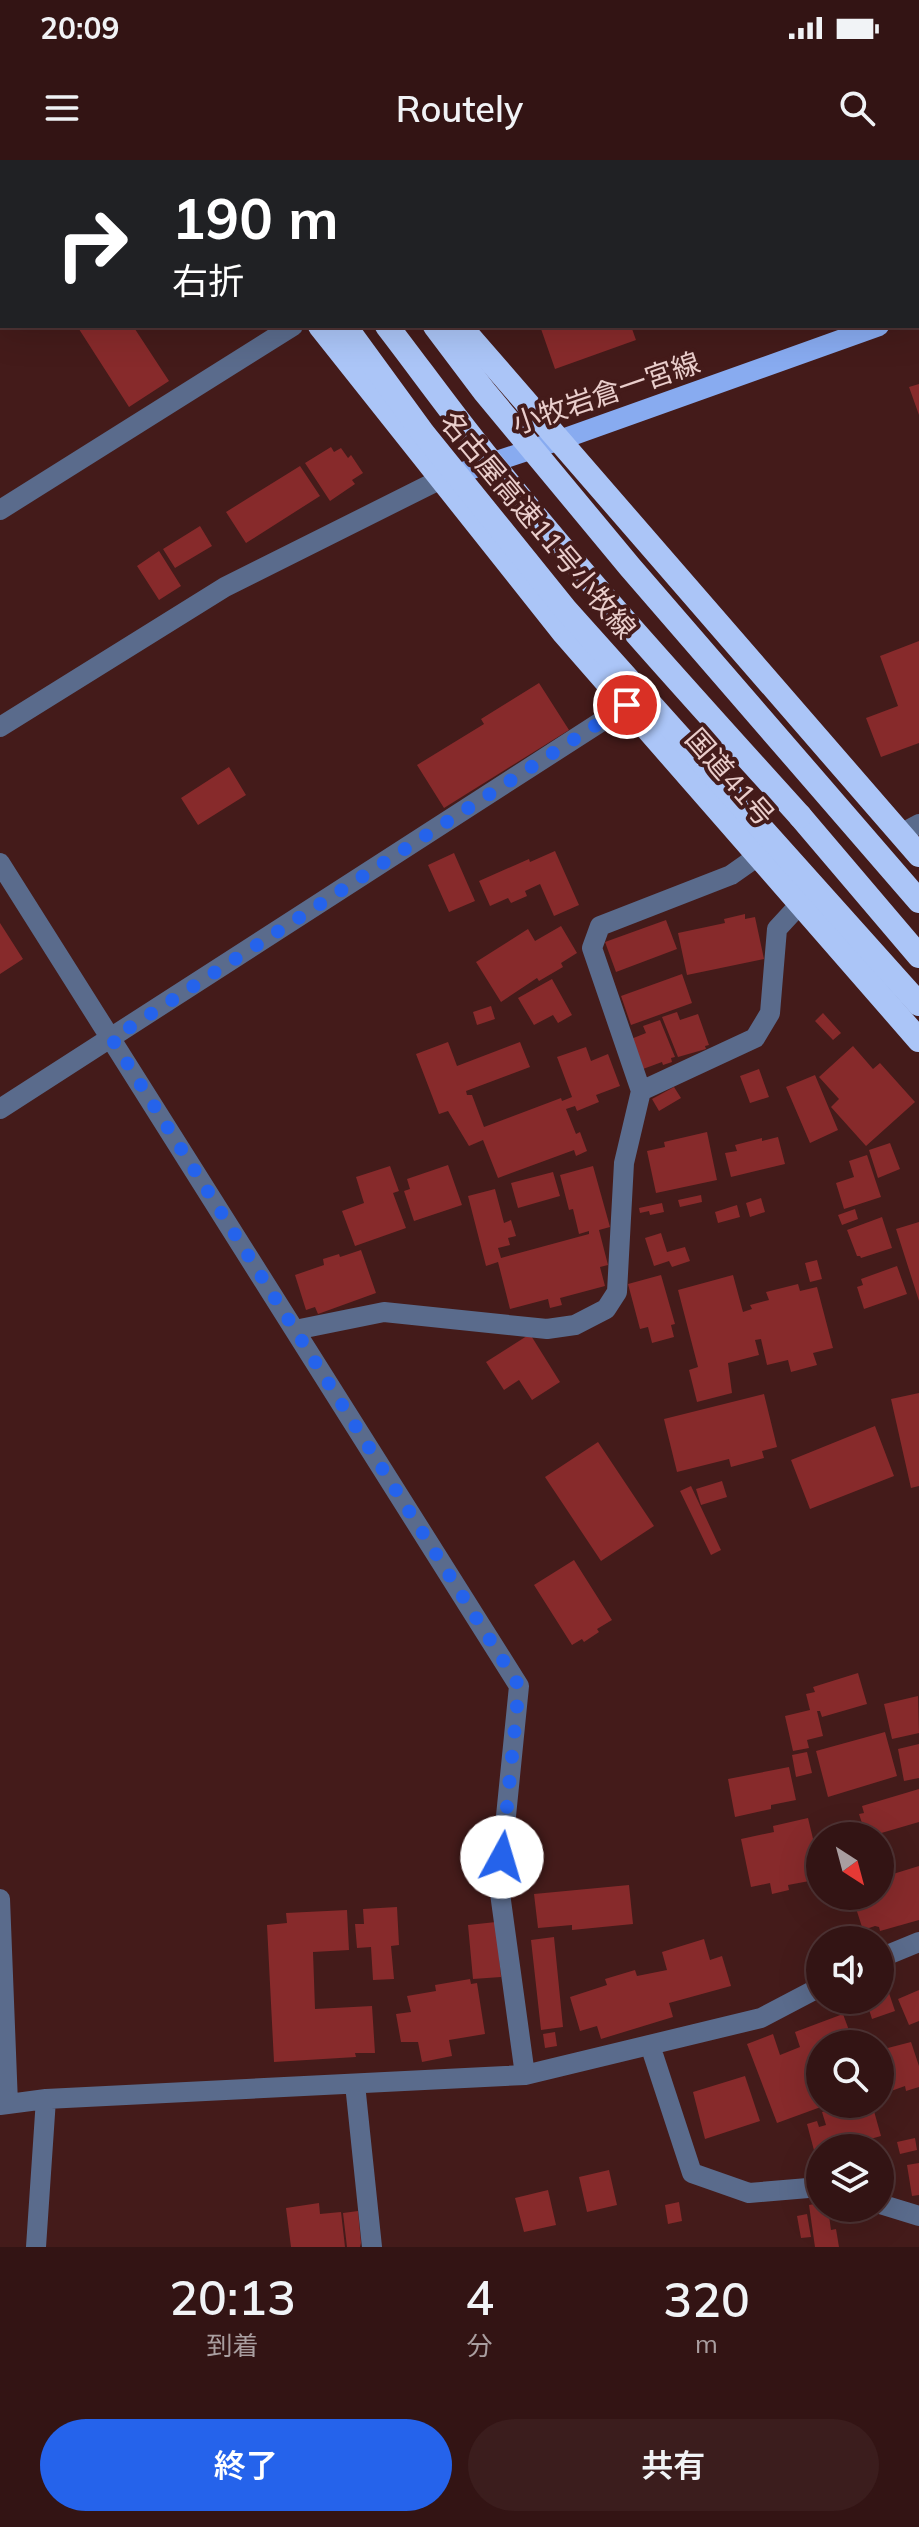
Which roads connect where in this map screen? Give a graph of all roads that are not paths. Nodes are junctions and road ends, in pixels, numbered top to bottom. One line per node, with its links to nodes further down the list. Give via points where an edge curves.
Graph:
1 (290, 328): 10 (street)
2 (322, 328): 9 (highway, 国道41号)
3 (346, 328): 20 (highway, 名古屋高速11号小牧線, bridge, via 423,433 566,610)
4 (389, 328): 19 (highway, bridge, via 572,558)
5 (437, 328): 17 (highway, 名古屋高速11号小牧線, bridge, via 620,555)
6 (462, 328): 8 (highway)
7 (873, 328): 8 (main road, 小牧岩倉一宮線)
8 (557, 441): 9 (main road, 小牧岩倉一宮線); 13 (highway)
9 (441, 479): 11 (highway, 国道41号); 12 (street, via 225,587)
10 (0, 510)
11 (627, 705): 15 (highway, 国道41号); 21 (street)
12 (0, 727)
13 (910, 829): 14 (highway)
14 (919, 855)
15 (758, 856): 18 (highway, 国道41号); 23 (street, via 731,875 600,926 592,948)
16 (0, 863): 21 (street)
17 (919, 901)
18 (800, 904): 22 (highway, 国道41号); 23 (street, via 777,929 770,1013 755,1038)
19 (919, 956)
20 (919, 1004)
21 (112, 1039): 24 (street); 25 (street)
22 (919, 1040)
23 (641, 1091): 25 (street, via 624,1163 617,1292 606,1309 575,1325 547,1329 384,1312)
24 (0, 1109)
25 (295, 1330): 31 (street, via 519,1686 499,1886)
26 (0, 1899): 34 (street)
27 (919, 1942): 28 (street)
28 (894, 1952)
29 (806, 1994): 30 (street, via 761,2018)
30 (650, 2045): 31 (street); 35 (street, via 692,2173 749,2193)
31 (525, 2075): 32 (street)
32 (355, 2084): 33 (street); 39 (street)
33 (46, 2099): 34 (street); 38 (street)
34 (4, 2104)
35 (806, 2188)
36 (894, 2208): 37 (street)
37 (919, 2216)
38 (36, 2247)
39 (372, 2247)

